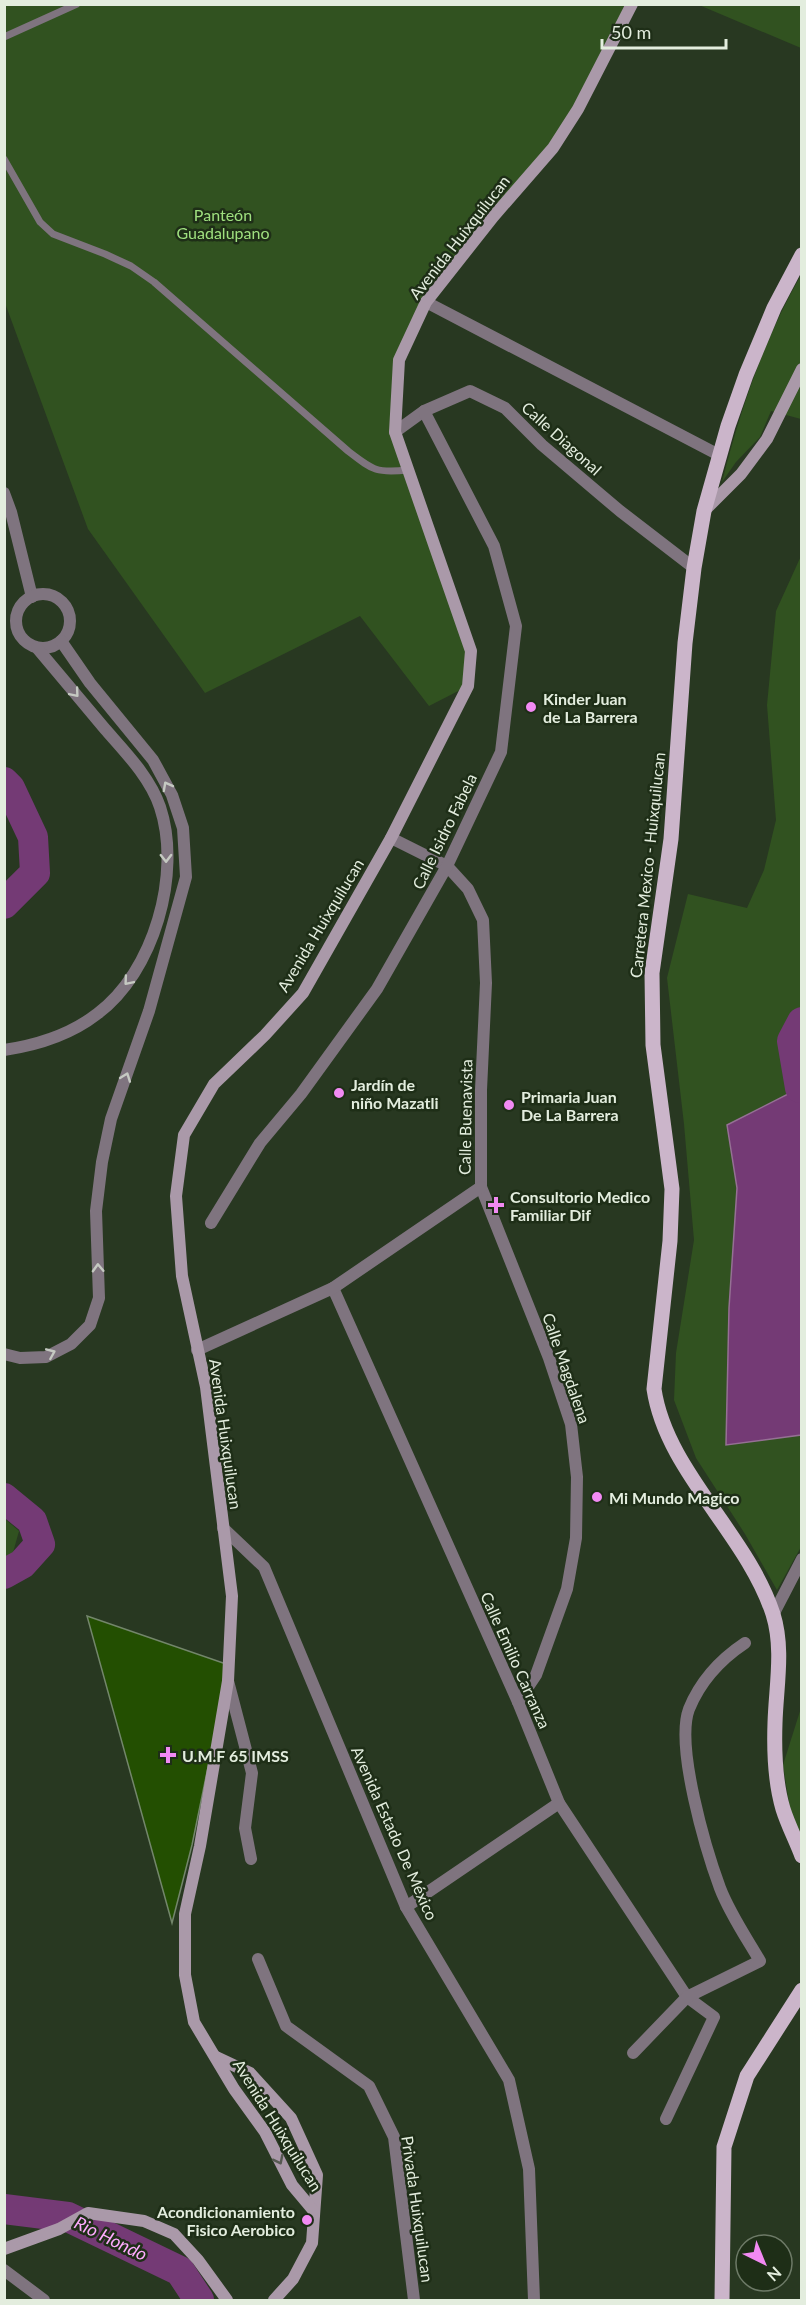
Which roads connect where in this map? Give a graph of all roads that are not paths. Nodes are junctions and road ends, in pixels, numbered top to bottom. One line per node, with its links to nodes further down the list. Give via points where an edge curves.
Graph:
1 (77, 4): 3 (lane)
2 (632, 4): 6 (street, Avenida Huixquilucan, via 578,109 553,148)
3 (4, 37)
4 (4, 159): 11 (lane, via 40,222 52,234 114,258 154,282 371,468 381,472)
5 (801, 255): 10 (main road, Carretera Mexico - Huixquilucan, via 746,375)
6 (426, 302): 9 (street, Avenida Huixquilucan, via 399,360); 10 (street)
7 (801, 369): 13 (street, via 767,439 741,474)
8 (424, 411): 9 (street, Calle Diagonal); 14 (street, Calle Diagonal, via 470,391 505,408 620,512); 19 (street, Calle Isidro Fabela, via 494,546 516,626 501,752)
9 (395, 432): 11 (street, Avenida Huixquilucan)
10 (719, 455): 13 (main road, Carretera Mexico - Huixquilucan)
11 (408, 470): 18 (street, Avenida Huixquilucan, via 471,651 468,686)
12 (4, 493): 15 (street)
13 (704, 511): 14 (main road, Carretera Mexico - Huixquilucan)
14 (694, 568): 28 (main road, Carretera Mexico - Huixquilucan, via 671,839 652,973 653,1045 672,1189 654,1389 662,1425 673,1446 743,1553)
15 (32, 597): 16 (street, via 48,595 63,603 70,618); 17 (street, via 19,608 16,625 22,640)
16 (61, 641): 17 (street, via 46,649); 25 (street, one-way to 16, via 46,1357 70,1344 90,1325 99,1298 96,1211 111,1119 149,1011 186,877 183,828 172,795 153,760)
17 (37, 648): 20 (street, one-way to 20, via 140,771 160,806 167,884 155,930 133,977 98,1014 36,1045)
18 (391, 838): 19 (street, Calle Buenavista); 24 (street, Avenida Huixquilucan, via 303,993 214,1084 184,1136 176,1196 182,1276)
19 (447, 866): 21 (street, Calle Buenavista, via 468,889 483,920 486,983); 22 (street, Calle Isidro Fabela, via 377,988 301,1094 260,1143)
20 (4, 1050)
21 (481, 1187): 23 (street, Calle Buenavista); 31 (street, Calle Magdalena, via 571,1424 577,1477 576,1538 567,1589 536,1675)
22 (211, 1223)
23 (333, 1288): 24 (street, Calle Buenavista); 31 (street, Calle Emilio Carranza)
24 (197, 1350): 26 (street, Avenida Huixquilucan, via 206,1387)
25 (4, 1354)
26 (223, 1528): 30 (street, Avenida Huixquilucan, via 232,1596); 35 (street, Avenida Estado De México, via 264,1567)
27 (801, 1559): 28 (street)
28 (773, 1615): 33 (main road, Carretera Mexico - Huixquilucan, via 779,1665 775,1724 778,1785)
29 (745, 1643): 38 (street, via 727,1655 704,1682 689,1710 685,1738 689,1777 720,1888 760,1961)
30 (228, 1681): 34 (street, via 252,1773 245,1828); 40 (street, Avenida Huixquilucan, via 185,1914 185,1975 194,2022)
31 (518, 1702): 32 (street, Calle Emilio Carranza)
32 (559, 1803): 35 (street); 38 (street, Calle Emilio Carranza)
33 (801, 1856)
34 (251, 1859)
35 (406, 1907): 49 (street, Avenida Estado De México, via 508,2080 530,2169)
36 (258, 1959): 48 (street, Privada Huixquilucan, via 286,2026 369,2086 394,2137)
37 (801, 1990): 50 (main road, via 747,2076 724,2148)
38 (687, 1997): 39 (street); 41 (street, Calle Emilio Carranza, via 714,2017)
39 (633, 2053)
40 (216, 2057): 42 (street, Avenida Huixquilucan, one-way to 42, via 265,2132 292,2185); 42 (street, Avenida Huixquilucan, via 250,2073 291,2118 317,2175)
41 (666, 2119)
42 (313, 2210): 47 (street, Avenida Huixquilucan, via 312,2243 293,2279)
43 (4, 2249): 46 (street, via 59,2229 88,2213 144,2221 174,2234)
44 (4, 2270): 45 (street)
45 (44, 2301)
46 (227, 2301)
47 (274, 2301)
48 (414, 2301)
49 (534, 2301)
50 (722, 2301)

